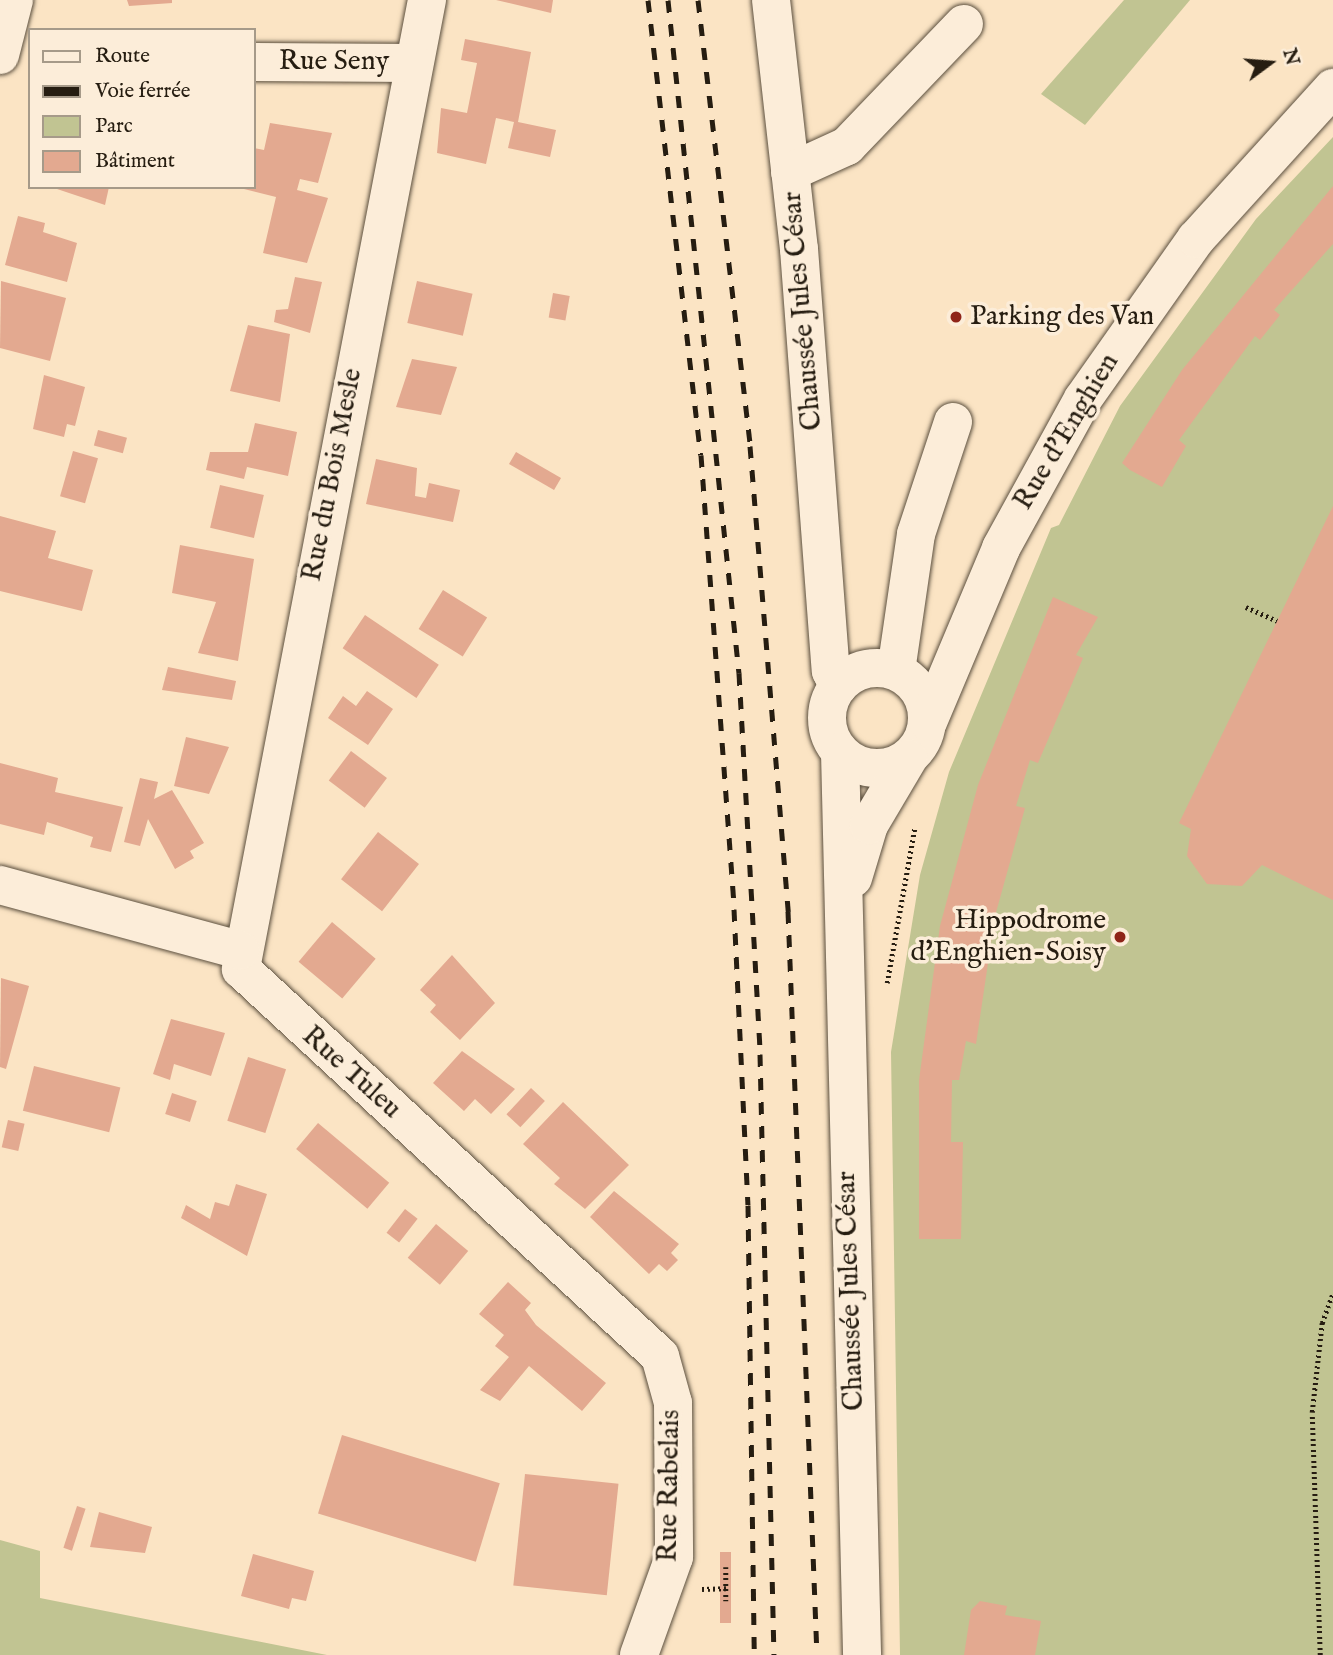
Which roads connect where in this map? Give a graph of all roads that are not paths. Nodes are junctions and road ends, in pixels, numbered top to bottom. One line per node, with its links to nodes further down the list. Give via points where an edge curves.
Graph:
1 (14, 0): 5 (street)
2 (427, 0): 9 (street, Rue du Bois Mesle)
3 (771, 0): 11 (street, Chaussée Jules César)
4 (964, 24): 11 (street, via 847,146)
5 (0, 55)
6 (0, 62): 7 (street)
7 (28, 62)
8 (256, 62): 9 (street, Rue Seny)
9 (414, 62): 22 (street, Rue du Bois Mesle)
10 (1333, 88): 14 (street, Rue d'Enghien, via 1213,219 1133,322 1028,494)
11 (790, 172): 13 (street, Chaussée Jules César)
12 (953, 422): 15 (street, via 916,534)
13 (828, 622): 15 (street); 16 (street, Chaussée Jules César)
14 (964, 632): 15 (street, Rue d'Enghien); 17 (street, Rue d'Enghien)
15 (894, 672): 16 (street, via 856,672); 17 (street, via 922,695)
16 (838, 686): 18 (street, via 827,723)
17 (928, 722): 19 (street)
18 (840, 752): 19 (street, via 880,769); 21 (street, Chaussée Jules César)
19 (908, 759): 21 (street, Chaussée Jules César, via 869,825)
20 (0, 885): 22 (street)
21 (841, 927): 25 (street, Chaussée Jules César)
22 (240, 950): 23 (street, Rue Tuleu, via 244,976)
23 (660, 1356): 24 (street, Rue Rabelais, via 673,1403 674,1557)
24 (639, 1655)
25 (862, 1655)

